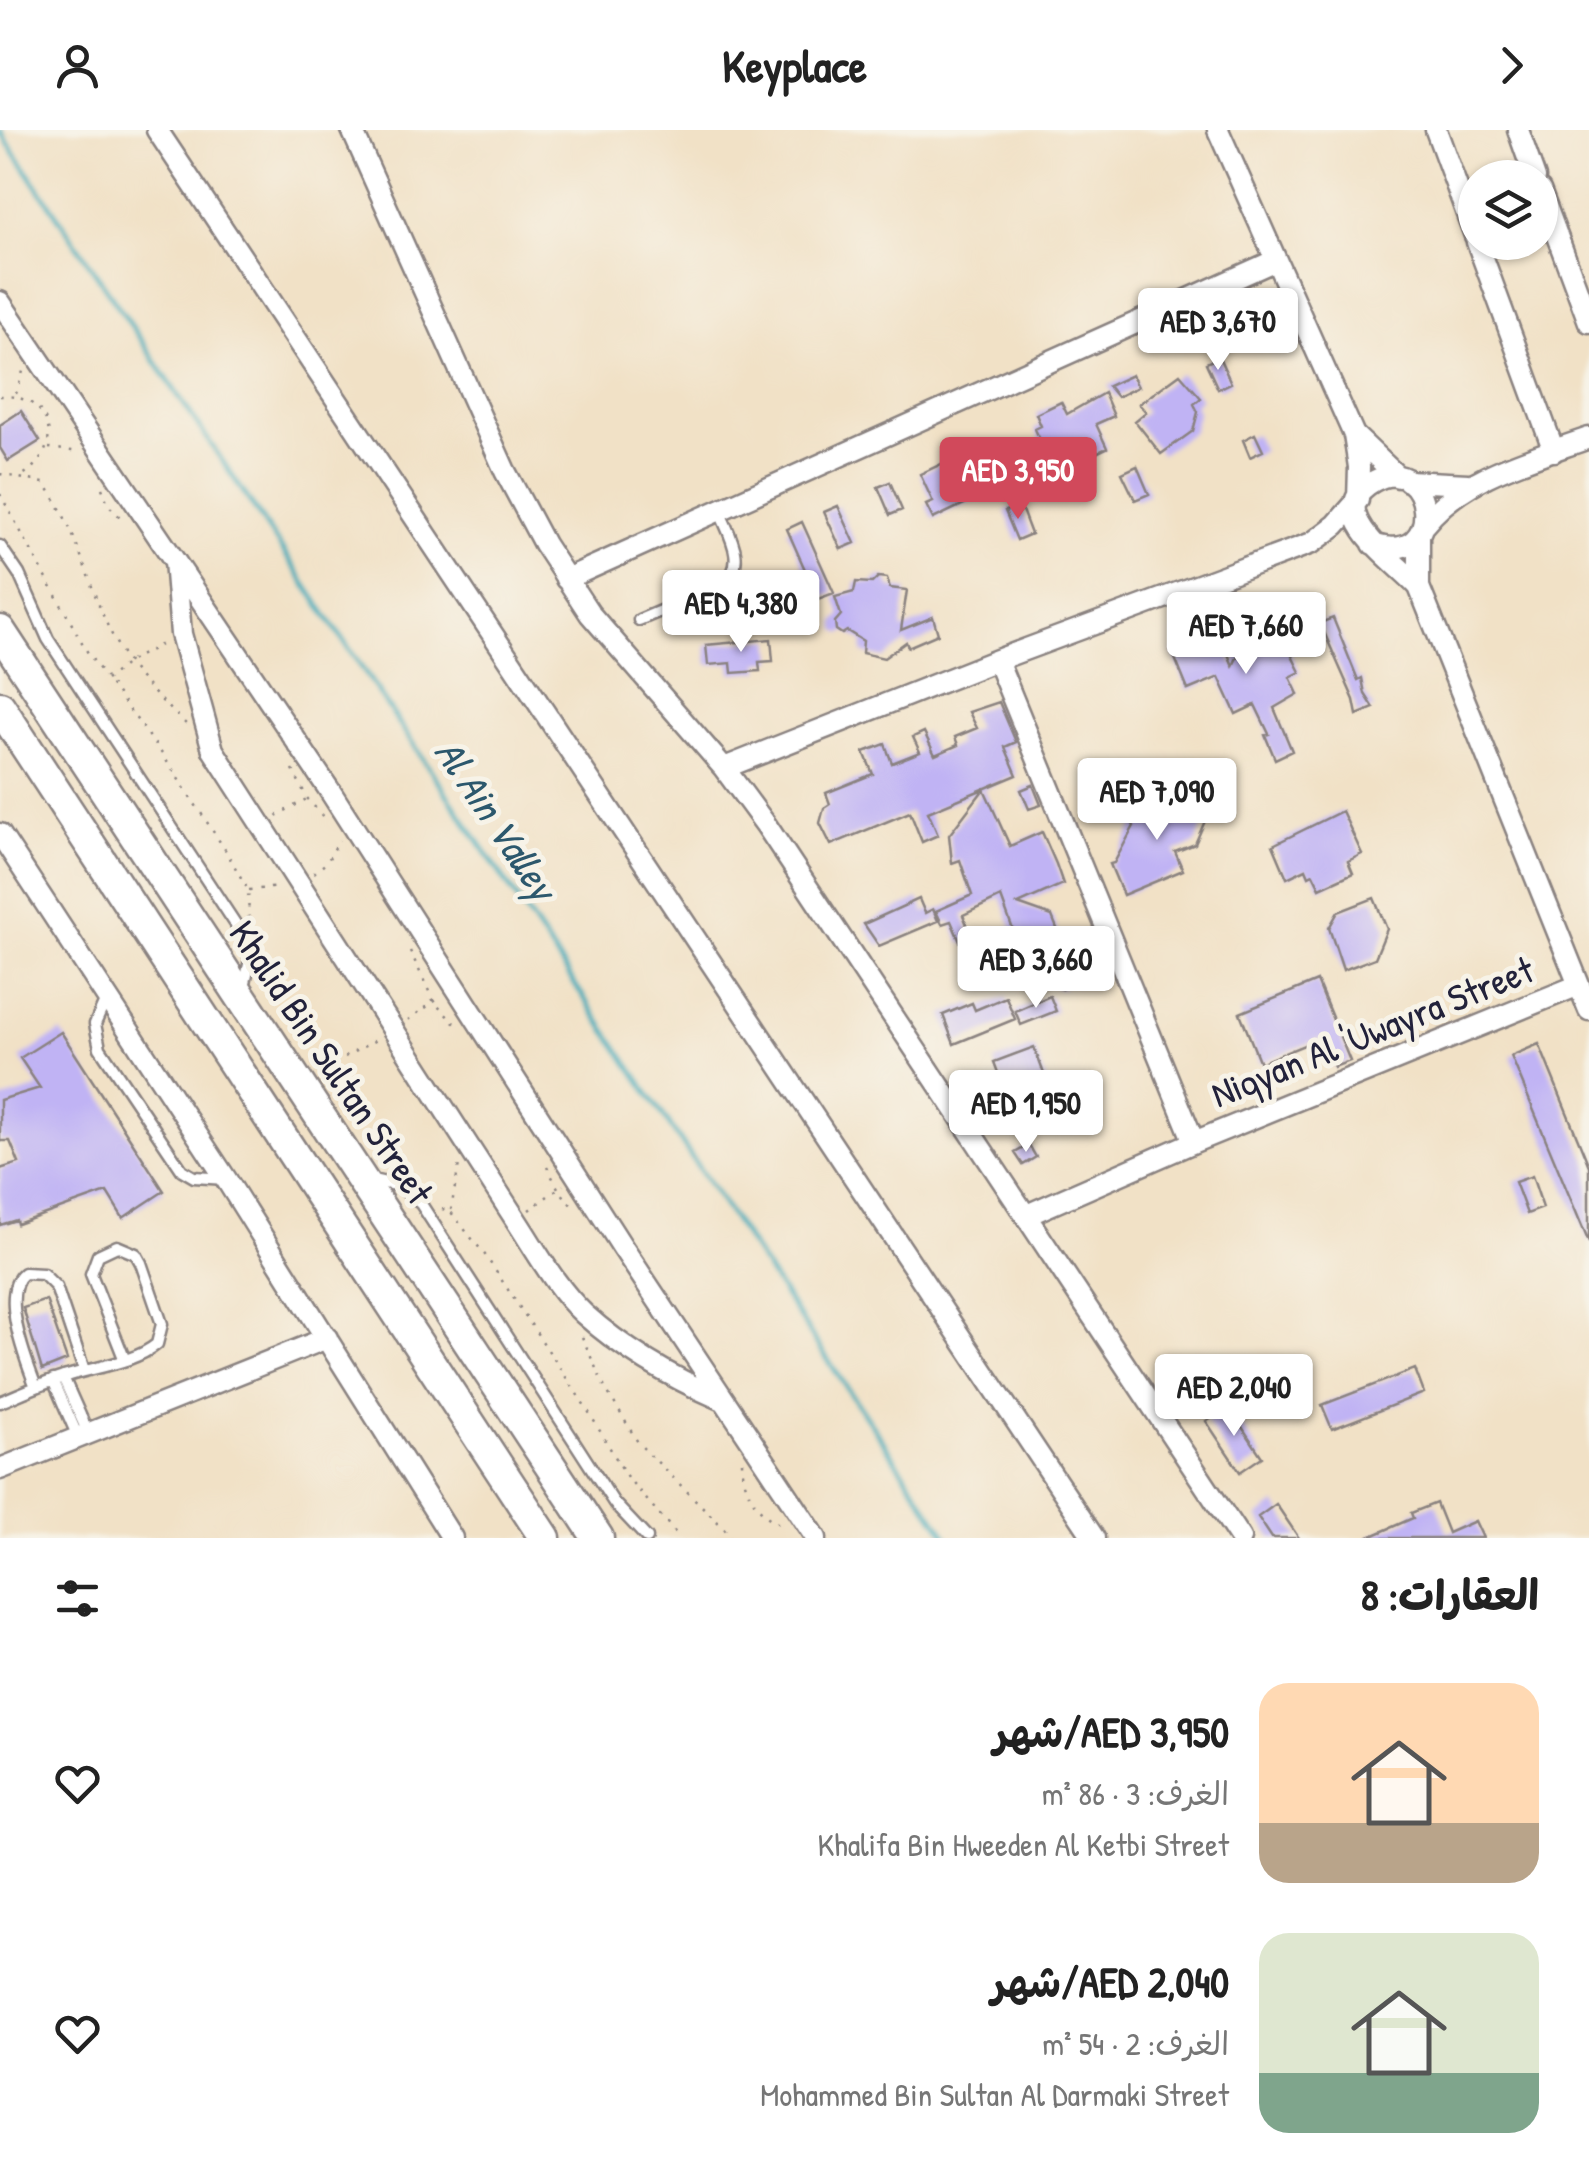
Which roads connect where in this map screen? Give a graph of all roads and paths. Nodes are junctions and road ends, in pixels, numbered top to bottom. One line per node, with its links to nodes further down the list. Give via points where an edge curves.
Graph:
1 (157, 130): 81 (street)
2 (352, 130): 33 (street, via 506,471)
3 (1218, 130): 9 (street)
4 (1436, 130): 7 (street)
5 (1518, 130): 6 (street)
6 (1529, 160)
7 (1458, 190)
8 (1558, 238): 12 (street)
9 (1276, 260): 16 (street); 27 (street)
10 (1484, 260): 19 (street)
11 (0, 302): 13 (street)
12 (1589, 322)
13 (30, 347): 15 (path); 20 (street)
14 (0, 396): 15 (path)
15 (16, 396): 18 (path, via 36,406 49,425)
16 (1354, 435): 23 (street); 26 (street)
17 (1589, 438): 19 (street)
18 (49, 448): 20 (path); 22 (path)
19 (1554, 450): 24 (street)
20 (104, 454): 32 (street)
21 (0, 474): 22 (path)
22 (20, 477): 39 (path, via 44,483 62,508)
23 (1403, 479): 24 (street); 26 (street, via 1370,484); 28 (street, via 1426,505)
24 (1468, 484): 28 (street)
25 (0, 494): 40 (path)
26 (1357, 500): 29 (street, via 1357,523); 30 (street)
27 (719, 510): 33 (street); 35 (lane, via 736,556 732,576)
28 (1421, 530): 29 (street, via 1398,547); 34 (street)
29 (1371, 542): 30 (street); 34 (street)
30 (1312, 543): 38 (street)
31 (0, 546): 49 (lane, via 48,639)
32 (174, 560): 37 (street); 45 (street)
33 (566, 579): 44 (street)
34 (1420, 587): 50 (street)
35 (639, 620)
36 (0, 631): 48 (main road, Khalid Bin Sultan Street)
37 (181, 634): 39 (path); 46 (street, via 213,750)
38 (998, 660): 44 (street); 54 (street)
39 (128, 662): 40 (path); 42 (path)
40 (106, 680): 49 (path, via 248,890)
41 (0, 708): 43 (main road)
42 (188, 725)
43 (31, 755): 48 (main road, via 72,789 176,932); 76 (main road)
44 (724, 768): 61 (street)
45 (328, 788): 46 (path); 56 (street)
46 (261, 824): 55 (street)
47 (3, 843): 51 (street)
48 (194, 928): 52 (main road, Khalid Bin Sultan Street)
49 (246, 940): 52 (lane, via 250,960)
50 (1579, 985): 53 (street); 54 (street, Niqyan Al 'Uwayra Street)
51 (107, 996): 57 (street); 57 (lane, via 95,1024 100,1048 182,1170)
52 (242, 998): 58 (main road, Khalid Bin Sultan Street)
53 (1589, 1010)
54 (1194, 1142): 61 (street, Niqyan Al 'Uwayra Street)
55 (467, 1144): 60 (path); 62 (street)
56 (577, 1177): 62 (path); 69 (street)
57 (226, 1179): 64 (street)
58 (363, 1179): 59 (lane, via 399,1186); 77 (main road, Khalid Bin Sultan Street)
59 (421, 1204): 60 (path); 78 (lane, via 614,1503)
60 (450, 1212): 79 (path, via 587,1408 626,1477)
61 (1027, 1215): 82 (street)
62 (516, 1220): 69 (street, via 583,1313 674,1378)
63 (577, 1327): 80 (path, via 640,1444)
64 (327, 1338): 71 (street); 75 (street)
65 (124, 1358): 65 (lane, via 151,1349 162,1324 142,1263 117,1246 98,1255 92,1274); 66 (lane)
66 (84, 1370): 67 (lane); 68 (lane, via 56,1286 43,1274 24,1272 9,1284 4,1302)
67 (58, 1378): 68 (lane); 71 (lane)
68 (36, 1387): 70 (lane)
69 (723, 1400): 72 (street)
70 (0, 1402)
71 (83, 1436): 73 (street)
72 (748, 1436): 74 (street); 74 (path, via 742,1476 754,1503 776,1523)
73 (0, 1468)
74 (814, 1535)
75 (452, 1538)
76 (546, 1538)
77 (598, 1538)
78 (647, 1538)
79 (680, 1538)
80 (730, 1538)
81 (1094, 1538)
82 (1240, 1538)

